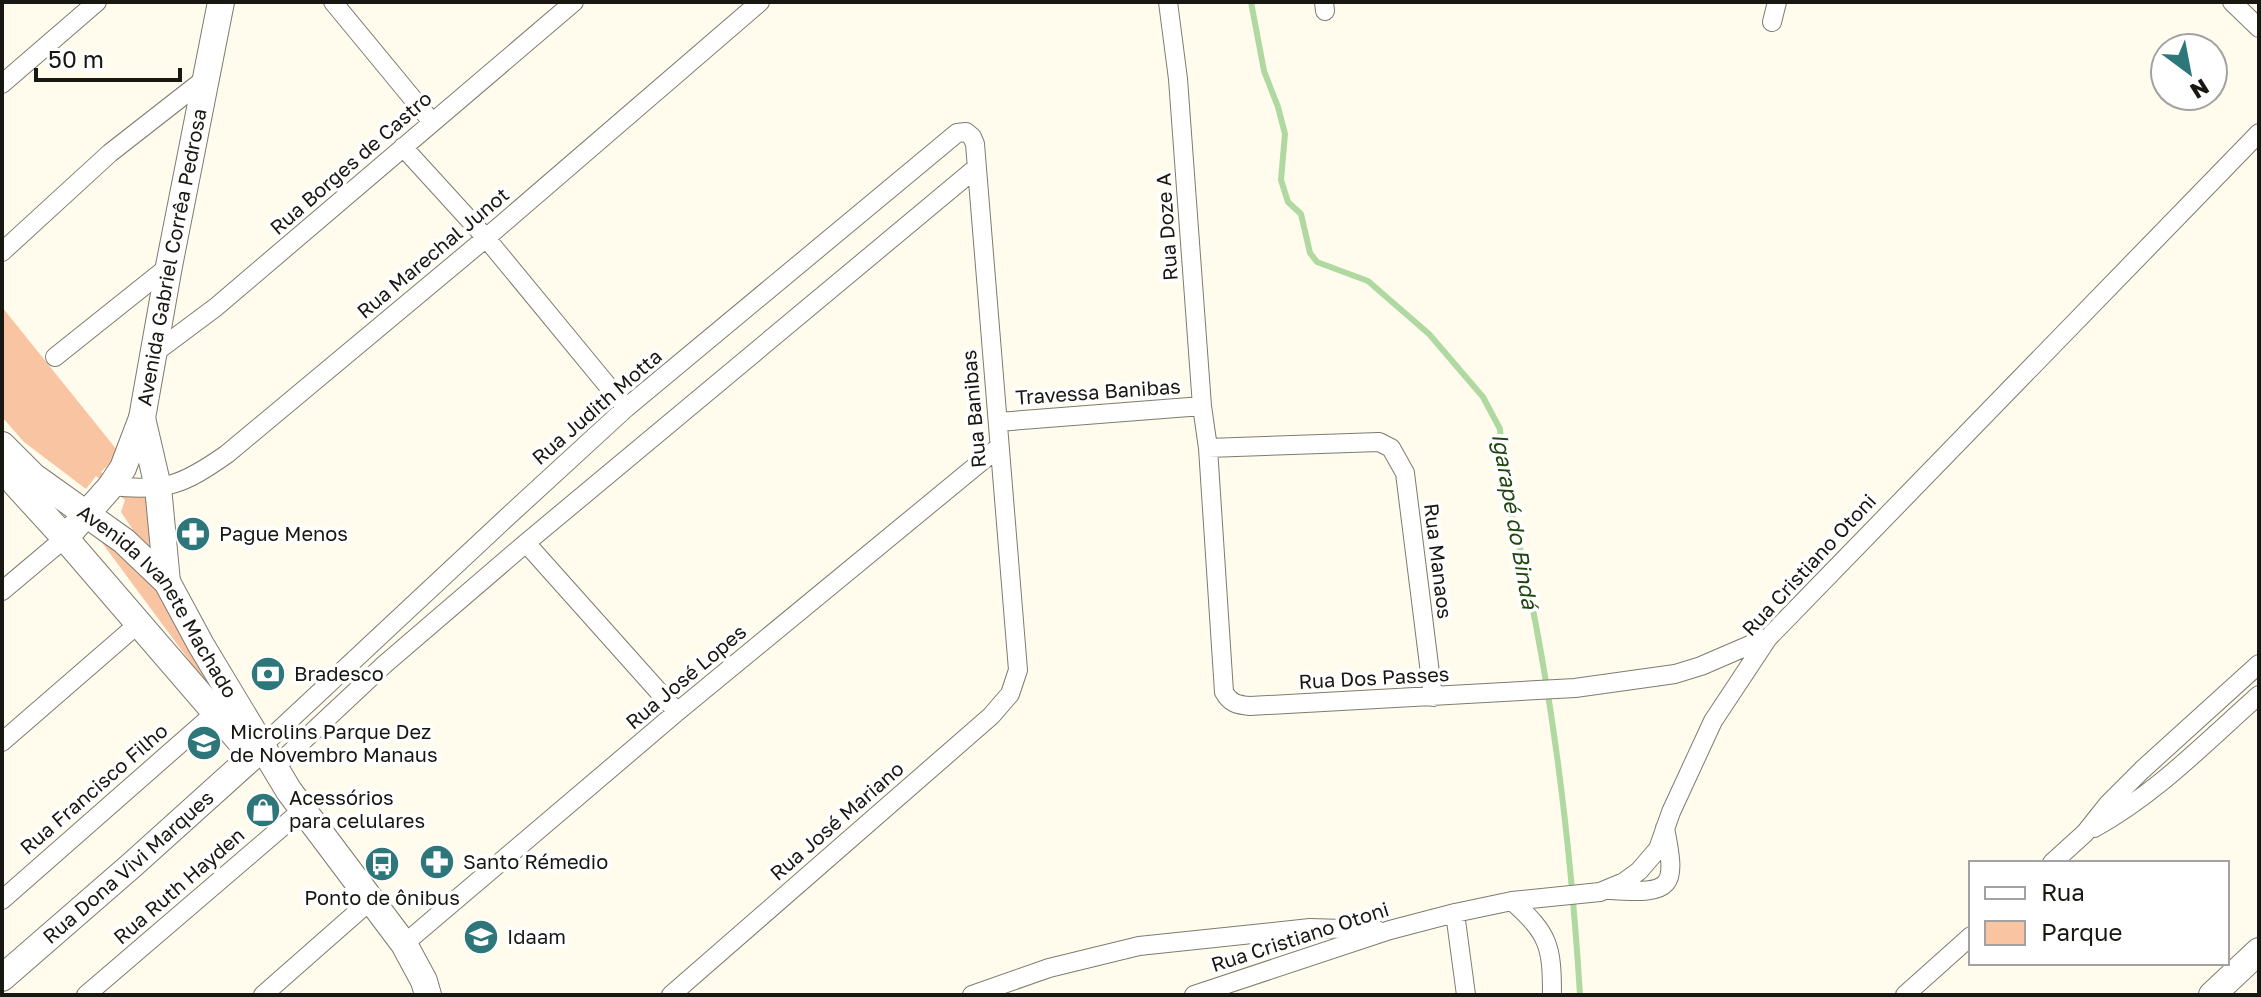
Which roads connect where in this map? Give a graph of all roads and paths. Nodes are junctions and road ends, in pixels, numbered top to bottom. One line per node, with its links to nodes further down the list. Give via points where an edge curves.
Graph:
1 (97, 2): 12 (street)
2 (221, 2): 11 (street, Avenida Gabriel Corrêa Pedrosa)
3 (333, 2): 13 (street)
4 (574, 2): 13 (street, Rua Borges de Castro)
5 (760, 2): 18 (street, Rua Marechal Junot)
6 (1168, 2): 23 (street, Rua Doze A)
7 (1777, 2): 9 (street)
8 (2232, 2): 10 (street)
9 (1772, 22)
10 (2259, 28)
11 (206, 78): 19 (street, via 110,153); 20 (street, Avenida Gabriel Corrêa Pedrosa)
12 (2, 84)
13 (432, 122): 16 (street, Rua Borges de Castro)
14 (2259, 133): 39 (street, Rua Cristiano Otoni)
15 (975, 144): 17 (street, Rua Banibas); 24 (street, Rua Judith Motta, via 966,132 957,133)
16 (403, 147): 18 (street); 21 (street, Rua Borges de Castro)
17 (976, 168): 26 (street, Rua Banibas); 35 (street)
18 (486, 238): 24 (street); 32 (street, Rua Marechal Junot, via 227,454 196,475)
19 (2, 252)
20 (169, 266): 21 (street, Avenida Gabriel Corrêa Pedrosa); 22 (street)
21 (153, 354): 25 (street, Avenida Gabriel Corrêa Pedrosa)
22 (55, 357)
23 (1202, 406): 26 (street, Travessa Banibas); 29 (street, Rua Doze A)
24 (626, 408): 49 (street, Rua Judith Motta, via 504,520)
25 (142, 418): 31 (street, Avenida Gabriel Corrêa Pedrosa); 32 (street, Avenida Gabriel Corrêa Pedrosa)
26 (998, 422): 28 (street, Rua Banibas)
27 (2, 445): 33 (street, Avenida Ivanete Machado, via 33,476)
28 (999, 447): 43 (street, Rua Banibas); 47 (street, Rua José Lopes)
29 (1208, 448): 45 (street, Rua Manaos, via 1379,442 1391,448 1405,473); 45 (street, Rua Dos Passes, via 1228,700 1250,706)
30 (2, 469): 34 (street, Avenida Ivanete Machado)
31 (111, 486): 32 (street, Rua Marechal Junot); 33 (street, Avenida Gabriel Corrêa Pedrosa)
32 (158, 487): 36 (street, Avenida Gabriel Corrêa Pedrosa)
33 (86, 514): 34 (street, Avenida Gabriel Corrêa Pedrosa); 36 (street, Avenida Ivanete Machado)
34 (65, 538): 37 (street); 38 (street, Avenida Ivanete Machado)
35 (526, 543): 47 (street); 49 (street)
36 (167, 582): 40 (street, Avenida Ivanete Machado)
37 (2, 591)
38 (138, 624): 41 (street, Avenida Ivanete Machado); 48 (street)
39 (1768, 638): 45 (street, Rua Dos Passes, via 1675,674 1570,688); 51 (street, Rua Cristiano Otoni, via 1713,721)
40 (201, 645): 41 (street); 49 (street, Avenida Ivanete Machado)
41 (168, 658): 46 (street, Avenida Ivanete Machado)
42 (2259, 664): 52 (street, via 2142,770)
43 (1018, 670): 67 (street, Rua José Mariano, via 1010,694 991,716)
44 (2259, 695): 52 (street, via 2157,786)
45 (1433, 697)
46 (216, 712): 49 (street, Avenida Ivanete Machado); 55 (street, Rua Francisco Filho)
47 (677, 712): 61 (street, Rua José Lopes)
48 (2, 742)
49 (268, 763): 50 (street, Avenida Ivanete Machado); 63 (street, Rua Dona Vivi Marques, via 144,855)
50 (302, 810): 56 (street, Avenida Ivanete Machado); 64 (street, Rua Ruth Hayden)
51 (1665, 828): 54 (street, Rua Cristiano Otoni, via 1658,849 1639,871); 54 (street, via 1672,872 1666,883 1644,892)
52 (2085, 833): 53 (street)
53 (2054, 861)
54 (1600, 891): 57 (street, Rua Cristiano Otoni)
55 (2, 900)
56 (371, 900): 61 (street, Avenida Ivanete Machado); 65 (street)
57 (1512, 901): 58 (street, Rua Cristiano Otoni); 71 (street, via 1545,936)
58 (1455, 913): 59 (street, Rua Cristiano Otoni); 70 (street)
59 (1390, 930): 68 (street, via 1310,928 1139,946 1049,968); 69 (street, Rua Cristiano Otoni)
60 (1969, 938): 72 (street)
61 (404, 944): 66 (street, Avenida Ivanete Machado)
62 (2259, 951): 73 (street)
63 (2, 978)
64 (86, 995)
65 (263, 995)
66 (428, 995)
67 (671, 995)
68 (972, 995)
69 (1194, 995)
70 (1466, 995)
71 (1552, 995)
72 (1905, 995)
73 (2212, 995)

